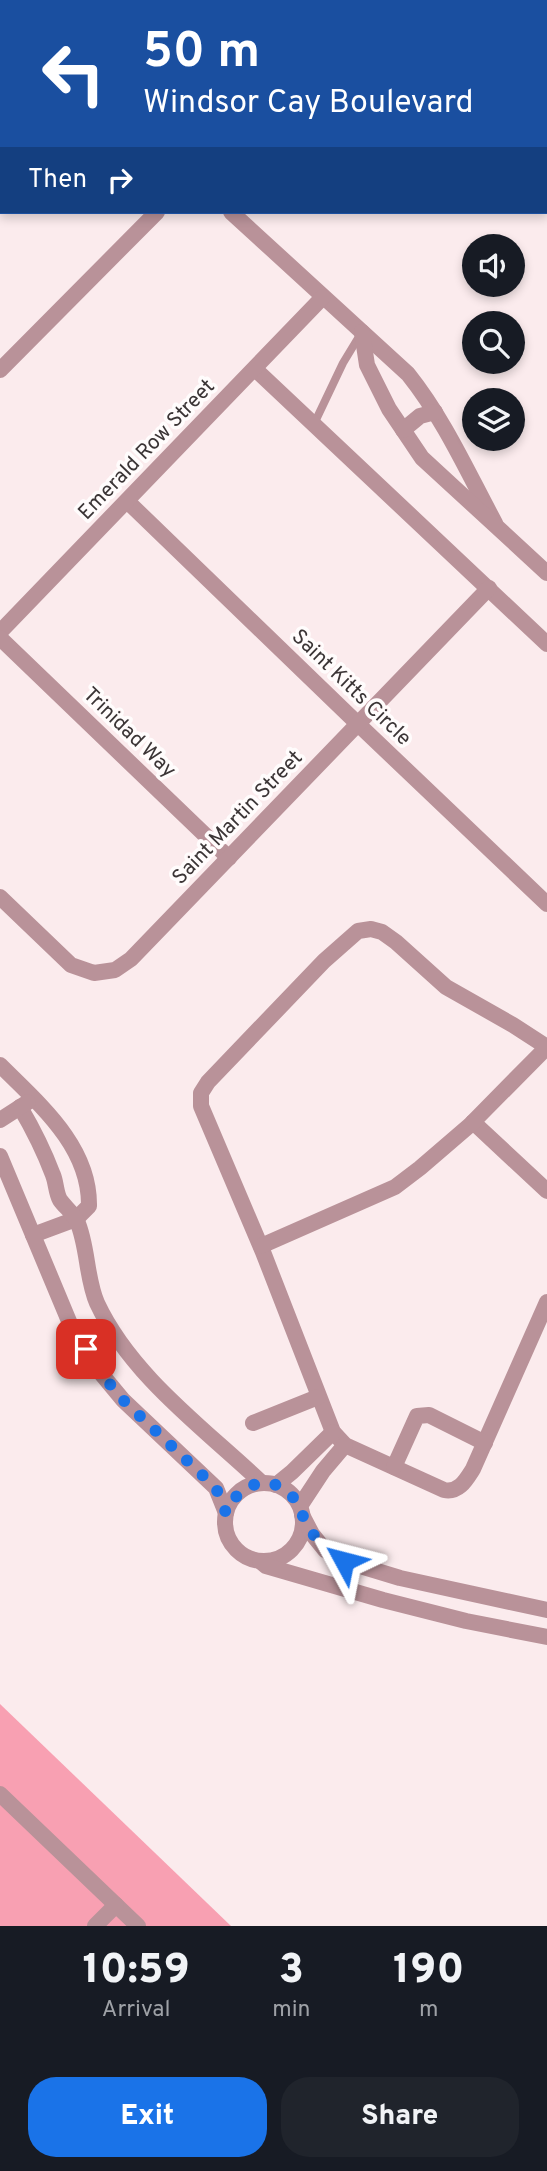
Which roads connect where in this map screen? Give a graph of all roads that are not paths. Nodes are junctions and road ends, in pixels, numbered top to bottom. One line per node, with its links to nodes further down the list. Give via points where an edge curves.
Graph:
1 (155, 214): 6 (street)
2 (233, 214): 3 (street)
3 (323, 297): 4 (street); 5 (street, Emerald Row Street)
4 (362, 332): 7 (street, via 408,374); 8 (lane); 9 (street, via 368,365)
5 (255, 369): 8 (street); 10 (street, Emerald Row Street)
6 (0, 370)
7 (435, 412): 9 (street, via 420,415); 11 (street)
8 (314, 424): 13 (street)
9 (403, 430): 11 (street, via 422,458)
10 (127, 501): 14 (street, Emerald Row Street); 17 (street, Saint Kitts Circle)
11 (495, 523): 12 (street)
12 (547, 573)
13 (489, 588): 16 (street); 17 (street, Saint Martin Street)
14 (0, 632)
15 (0, 638): 18 (street, Trinidad Way)
16 (547, 644)
17 (358, 724): 18 (street, Saint Martin Street); 20 (street, Saint Kitts Circle)
18 (229, 858): 19 (street, Saint Martin Street, via 115,970 94,973 71,965)
19 (0, 897)
20 (547, 904)
21 (547, 1047): 25 (street); 30 (street, via 446,987 382,932 358,931 324,961 201,1093 201,1106)
22 (0, 1065): 23 (street)
23 (27, 1103): 24 (street); 28 (street, via 59,1199); 28 (street, via 60,1127 76,1154 89,1206)
24 (0, 1121)
25 (473, 1122): 27 (street); 30 (street, via 395,1186)
26 (0, 1156): 29 (street)
27 (547, 1191)
28 (76, 1219): 29 (street); 38 (street, via 96,1301 124,1346 156,1385)
29 (33, 1235): 40 (street, via 71,1326 99,1371 123,1400 216,1488)
30 (261, 1246): 32 (street)
31 (547, 1302): 35 (street)
32 (318, 1397): 33 (street); 34 (street)
33 (253, 1423)
34 (333, 1432): 36 (street); 38 (street, via 292,1472)
35 (485, 1443): 37 (street, via 465,1482 450,1491); 37 (street, via 429,1415 417,1416)
36 (345, 1445): 37 (street); 39 (street, via 323,1471)
37 (394, 1467)
38 (269, 1484): 39 (street, via 292,1496); 40 (street, via 250,1485 239,1492)
39 (301, 1511): 41 (street, via 302,1527 292,1549); 42 (street, via 325,1550 344,1561)
40 (226, 1513): 41 (street, via 228,1539 236,1550)
41 (260, 1561): 44 (street, via 358,1593)
42 (485, 1597): 43 (street); 44 (street)
43 (547, 1610)
44 (478, 1623): 45 (street)
45 (547, 1637)
46 (0, 1794): 47 (street)
47 (116, 1905): 48 (street); 49 (street)
48 (95, 1926)
49 (138, 1926)

